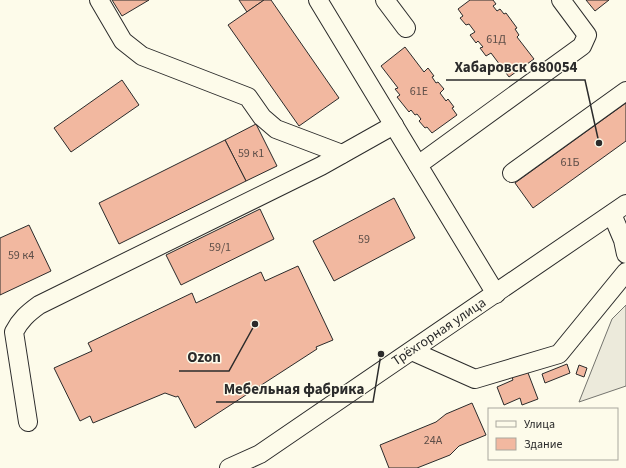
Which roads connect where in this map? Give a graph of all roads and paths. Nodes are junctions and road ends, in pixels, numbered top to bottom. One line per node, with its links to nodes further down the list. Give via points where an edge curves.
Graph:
1 (99, 0): 8 (street, via 123,41 142,56 248,97 262,117 276,129)
2 (318, 0): 7 (street)
3 (385, 0): 5 (street)
4 (561, 0): 9 (street, via 587,35 582,46)
5 (406, 28)
6 (626, 91): 10 (street)
7 (394, 125): 8 (street); 9 (street)
8 (342, 154): 16 (street, via 28,312 14,332)
9 (418, 165): 14 (street)
10 (512, 173)
11 (619, 209): 12 (street); 14 (street, Трёхгорная улица)
12 (626, 254)
13 (626, 272): 15 (street, via 559,354 475,379)
14 (496, 294): 15 (street, Трёхгорная улица)
15 (412, 351): 17 (street, Трёхгорная улица, via 260,454)
16 (28, 422)
17 (230, 468)

